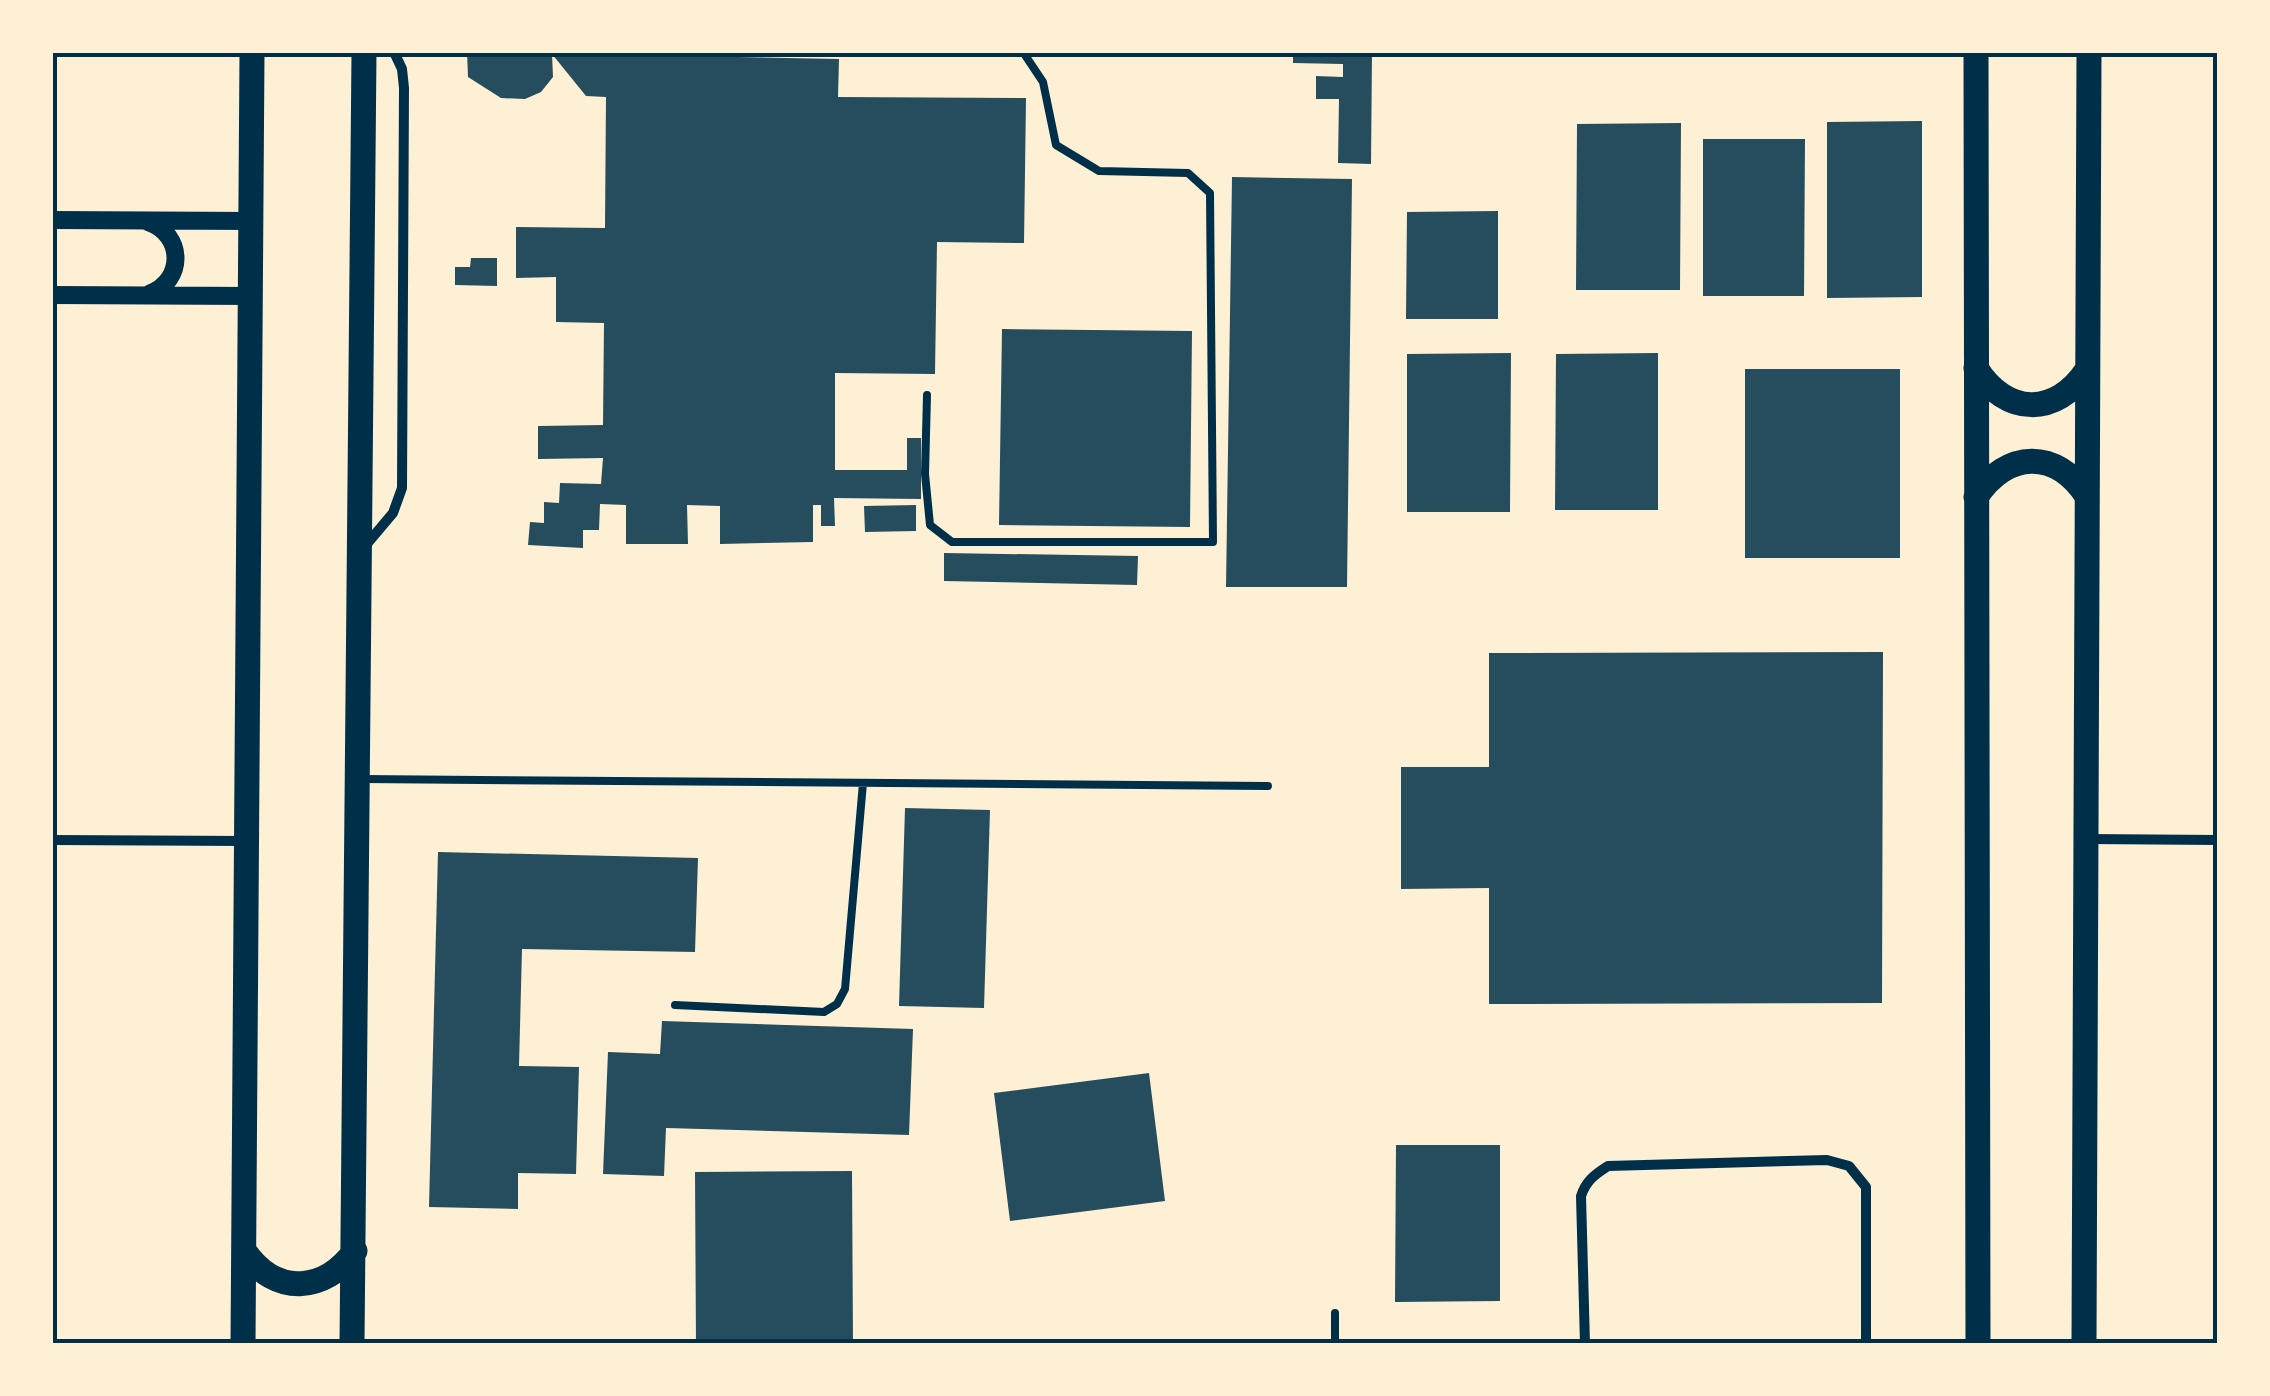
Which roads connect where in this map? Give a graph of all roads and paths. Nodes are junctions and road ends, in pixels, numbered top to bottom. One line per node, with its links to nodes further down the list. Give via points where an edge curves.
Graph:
1 (252, 52): 9 (main road)
2 (364, 52): 18 (main road)
3 (394, 52): 18 (street, via 404,88 402,488 398,506 365,546)
4 (1023, 52): 15 (lane, via 1043,82 1056,146 1099,170 1188,174 1210,193 1213,542 952,542 930,525)
5 (1976, 52): 13 (main road)
6 (2090, 52): 14 (main road)
7 (52, 220): 8 (street)
8 (143, 220): 9 (street); 11 (street, via 160,226 176,258 172,276)
9 (253, 221): 12 (main road)
10 (52, 295): 11 (street)
11 (144, 296): 12 (street)
12 (252, 296): 24 (main road)
13 (1976, 368): 14 (main road, via 2002,397 2021,404 2060,398); 16 (main road)
14 (2087, 370): 17 (main road)
15 (926, 396)
16 (1976, 496): 17 (main road, via 2003,468 2041,462 2060,468); 35 (main road)
17 (2087, 496): 22 (main road)
18 (359, 570): 19 (main road)
19 (357, 779): 20 (lane); 28 (main road)
20 (862, 783): 21 (lane); 26 (lane, via 845,990 837,1004 824,1012)
21 (1268, 786)
22 (2086, 838): 25 (street); 36 (main road)
23 (52, 840): 24 (street)
24 (246, 840): 27 (main road)
25 (2218, 840)
26 (675, 1005)
27 (245, 1252): 28 (main road, via 278,1281 307,1284 334,1273); 30 (main road)
28 (354, 1252): 31 (main road)
29 (1335, 1313): 32 (lane)
30 (243, 1344)
31 (352, 1344)
32 (1335, 1344)
33 (1585, 1344): 34 (street, via 1586,1182 1608,1166 1827,1160 1849,1166 1866,1187)
34 (1866, 1344)
35 (1978, 1344)
36 (2084, 1344)

